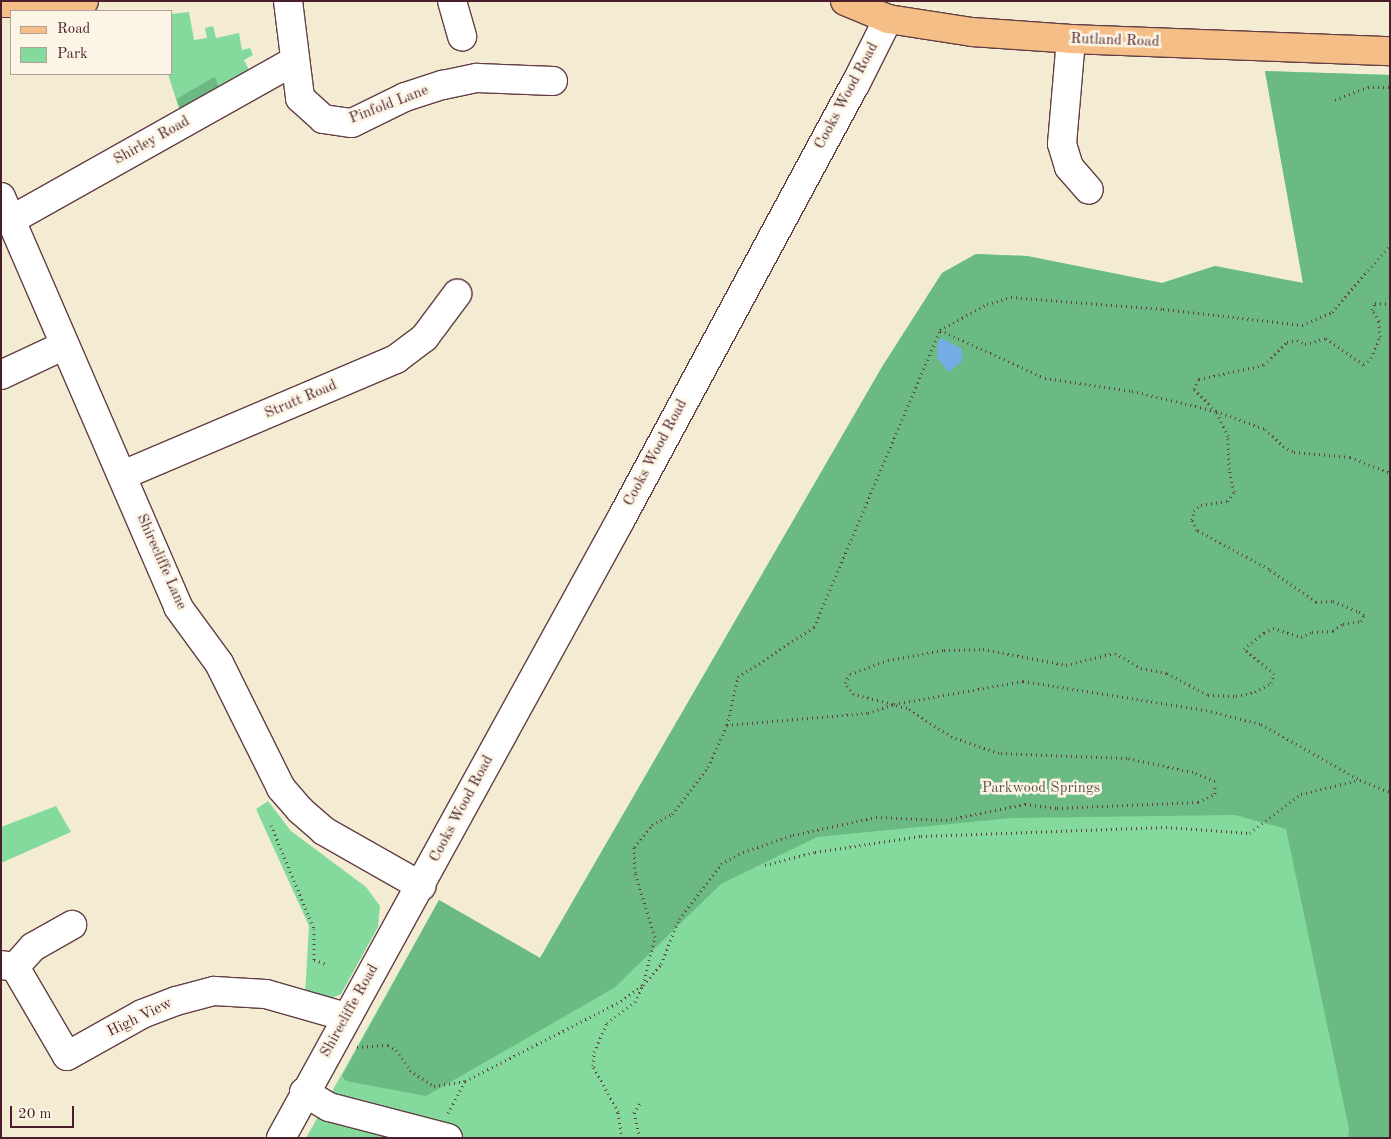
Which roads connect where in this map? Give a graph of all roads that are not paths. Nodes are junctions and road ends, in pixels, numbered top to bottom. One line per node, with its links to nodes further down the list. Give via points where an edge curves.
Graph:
1 (84, 1): 5 (main road)
2 (288, 1): 10 (street, Pinfold Lane)
3 (452, 1): 7 (street)
4 (845, 1): 6 (main road, Rutland Road)
5 (1, 4)
6 (888, 19): 8 (main road, Rutland Road, via 972,32); 18 (street, Cooks Wood Road, via 856,85)
7 (462, 37)
8 (1071, 39): 9 (main road, Rutland Road); 12 (street, via 1062,144 1069,166)
9 (1390, 51)
10 (293, 62): 11 (street, Pinfold Lane, via 300,98 309,110 336,123 352,123 405,97 477,78); 13 (street, Shirley Road)
11 (553, 81)
12 (1089, 190)
13 (6, 209): 15 (street, Shirecliffe Lane)
14 (457, 294): 17 (street, Strutt Road, via 425,337 396,359)
15 (64, 346): 16 (street); 17 (street, Shirecliffe Lane)
16 (1, 376)
17 (122, 475): 18 (street, Shirecliffe Lane, via 178,607 219,663 281,788 324,831)
18 (421, 886): 21 (street, Shirecliffe Road)
19 (72, 925): 20 (street, via 33,947)
20 (8, 966): 21 (street, High View, via 67,1056 142,1014 214,991 266,994)
21 (341, 1027): 22 (street, Shirecliffe Road)
22 (304, 1092): 23 (street, via 329,1107); 24 (street, Shirecliffe Road)
23 (442, 1137)
24 (281, 1138)

